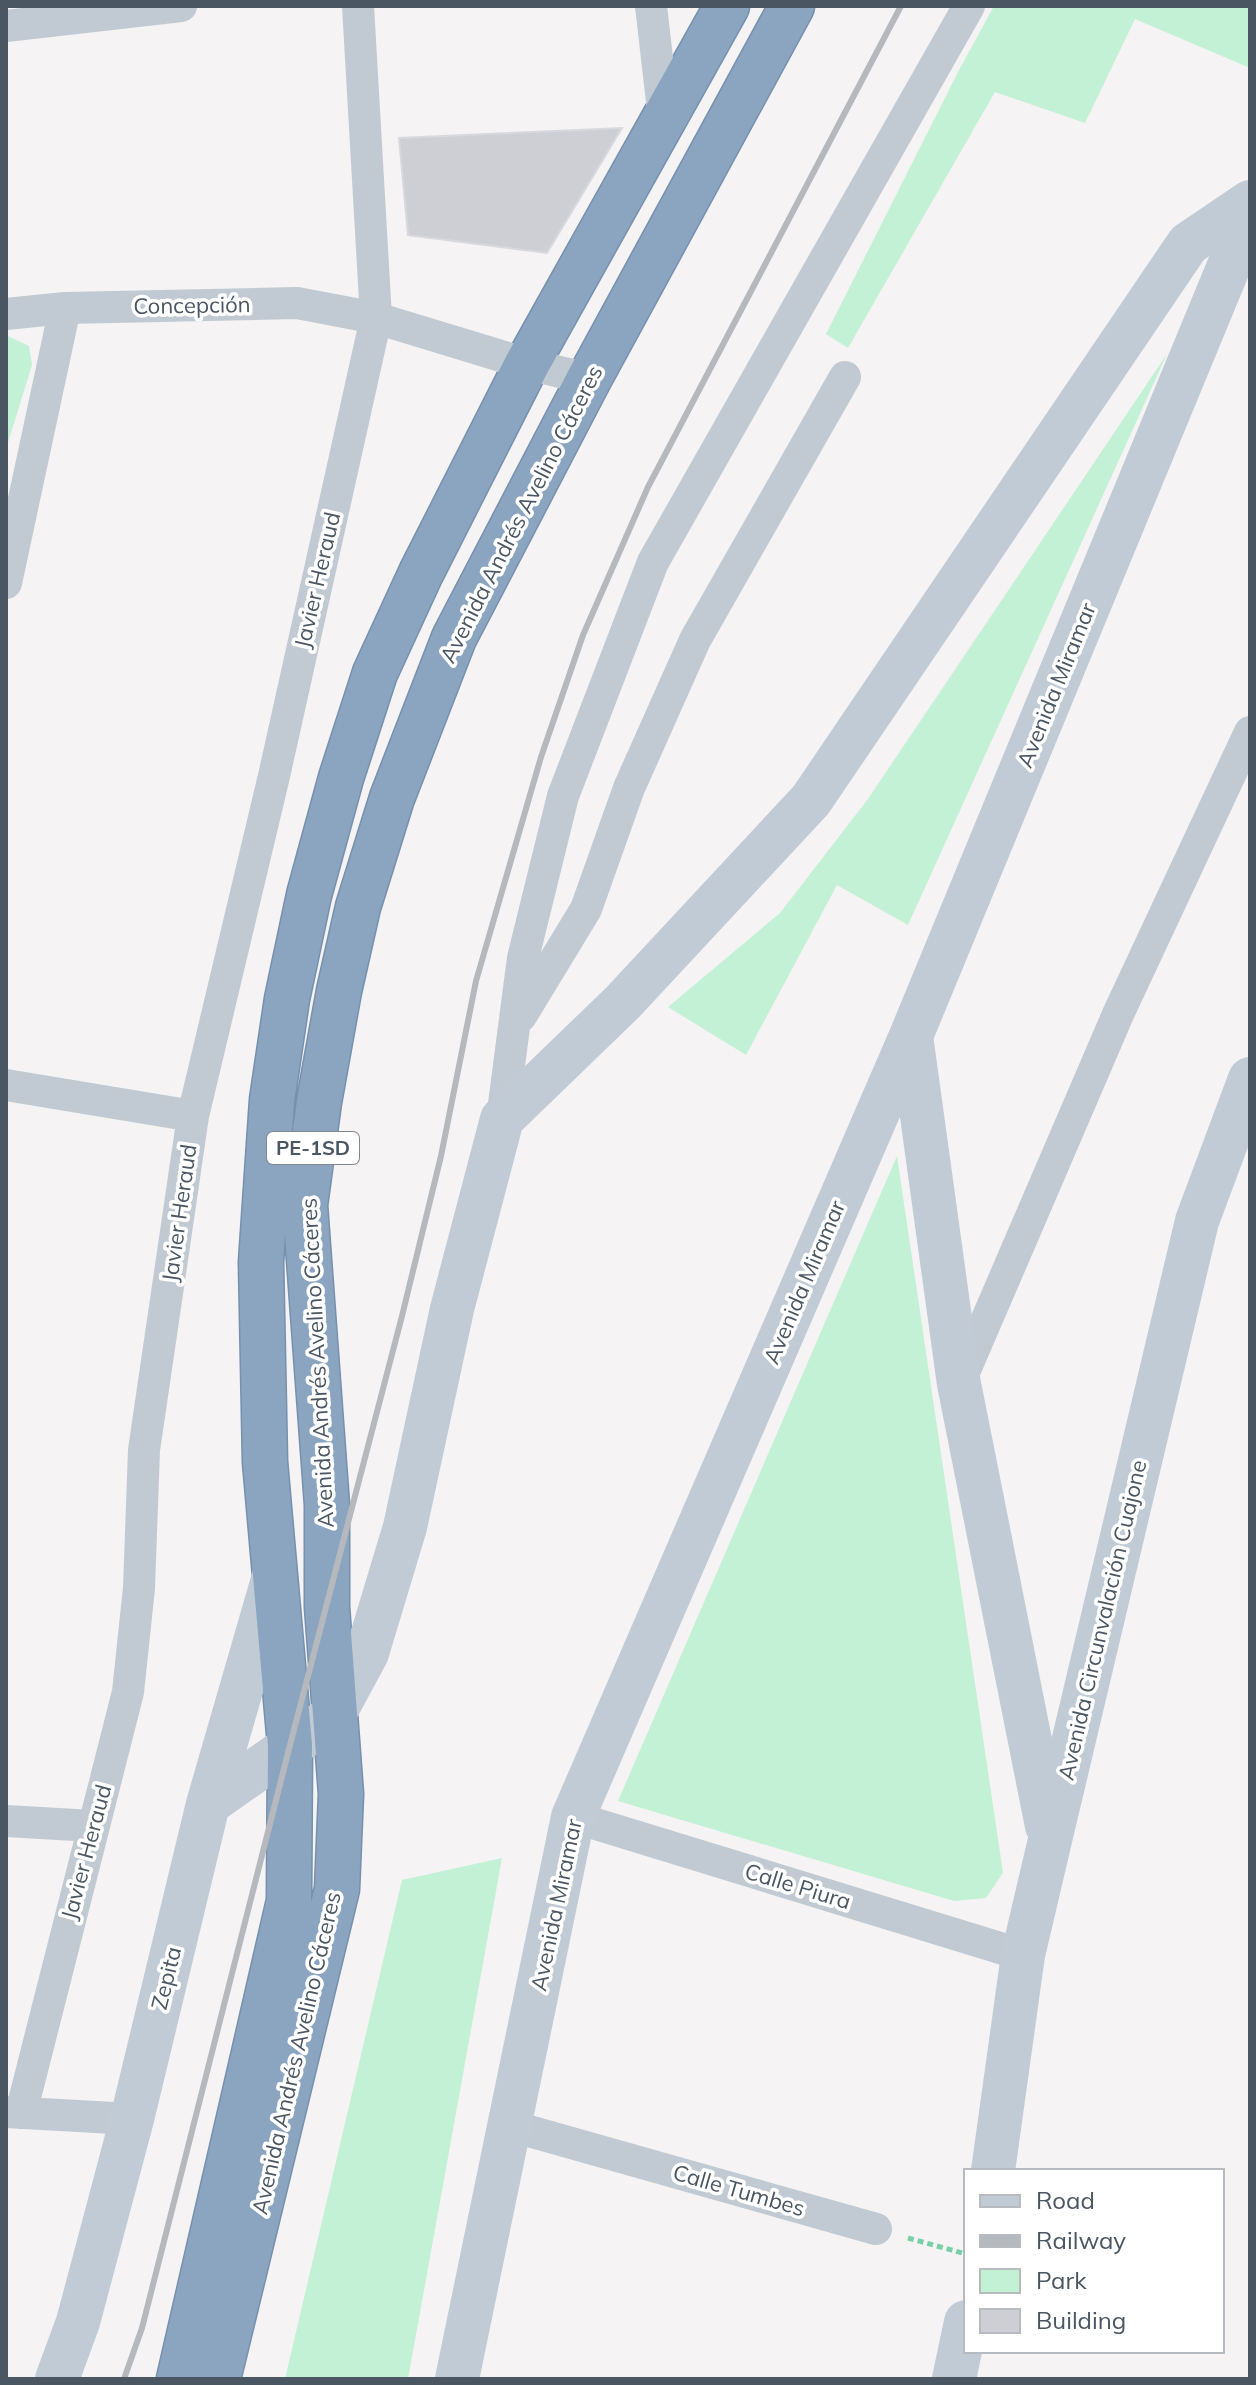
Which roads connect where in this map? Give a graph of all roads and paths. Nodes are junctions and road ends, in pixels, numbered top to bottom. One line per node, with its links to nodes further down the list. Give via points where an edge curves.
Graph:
1 (181, 6): 7 (street)
2 (358, 6): 13 (street, Javier Heraud)
3 (651, 6): 8 (street)
4 (727, 6): 8 (highway, Avenida Andrés Avelino Cáceres / PE-1SD)
5 (792, 6): 16 (highway, Avenida Andrés Avelino Cáceres / PE-1SD)
6 (969, 6): 19 (street, via 653,562 563,796 523,958)
7 (6, 26)
8 (664, 119): 14 (highway, Avenida Andrés Avelino Cáceres / PE-1SD)
9 (1250, 202): 24 (main road, via 1188,244 811,800 623,1002)
10 (1250, 215): 20 (main road, Avenida Miramar)
11 (65, 308): 12 (street, Concepción); 13 (street, Concepción, via 297,303); 17 (street)
12 (6, 314)
13 (376, 318): 14 (street, Concepción); 23 (street, Javier Heraud)
14 (527, 364): 16 (street, Concepción); 26 (highway, Avenida Andrés Avelino Cáceres / PE-1SD, via 375,673 309,895 287,999 272,1100 261,1262 265,1462)
15 (845, 377): 19 (street, via 695,640 629,788 586,909)
16 (589, 379): 27 (highway, Avenida Andrés Avelino Cáceres / PE-1SD, via 454,638 392,798 339,991 305,1205 327,1505)
17 (6, 583)
18 (1250, 732): 25 (street, via 1119,1012)
19 (515, 1026): 24 (street)
20 (911, 1036): 25 (main road); 30 (main road, Avenida Miramar)
21 (1250, 1079): 33 (main road, Avenida Circunvalación Cuajone, via 1197,1221)
22 (6, 1085): 23 (street)
23 (193, 1116): 32 (street, Javier Heraud, via 144,1450 139,1588 128,1692)
24 (502, 1119): 27 (main road, via 386,1596 367,1653)
25 (959, 1384): 33 (main road)
26 (274, 1576): 28 (highway, Avenida Andrés Avelino Cáceres / PE-1SD); 29 (main road, Zepita)
27 (333, 1716): 28 (main road); 44 (highway, Avenida Andrés Avelino Cáceres / PE-1SD, via 341,1794 337,1889)
28 (290, 1745): 29 (main road); 43 (highway, Avenida Andrés Avelino Cáceres / PE-1SD, via 289,1901)
29 (208, 1804): 36 (main road, Zepita)
30 (573, 1817): 34 (street, Calle Piura); 37 (main road, Avenida Miramar)
31 (6, 1821): 32 (street)
32 (93, 1826): 35 (street, Javier Heraud)
33 (1050, 1840): 34 (main road, Avenida Circunvalación Cuajone)
34 (1023, 1955): 38 (main road, Avenida Circunvalación Cuajone)
35 (13, 2112): 36 (street)
36 (132, 2119): 42 (main road, Zepita, via 78,2322)
37 (511, 2126): 39 (street, Calle Tumbes); 45 (main road, Avenida Miramar)
38 (993, 2169)
39 (876, 2229): 40 (path)
40 (964, 2253)
41 (964, 2332): 46 (main road)
42 (57, 2379)
43 (179, 2379)
44 (218, 2379)
45 (457, 2379)
46 (954, 2379)

